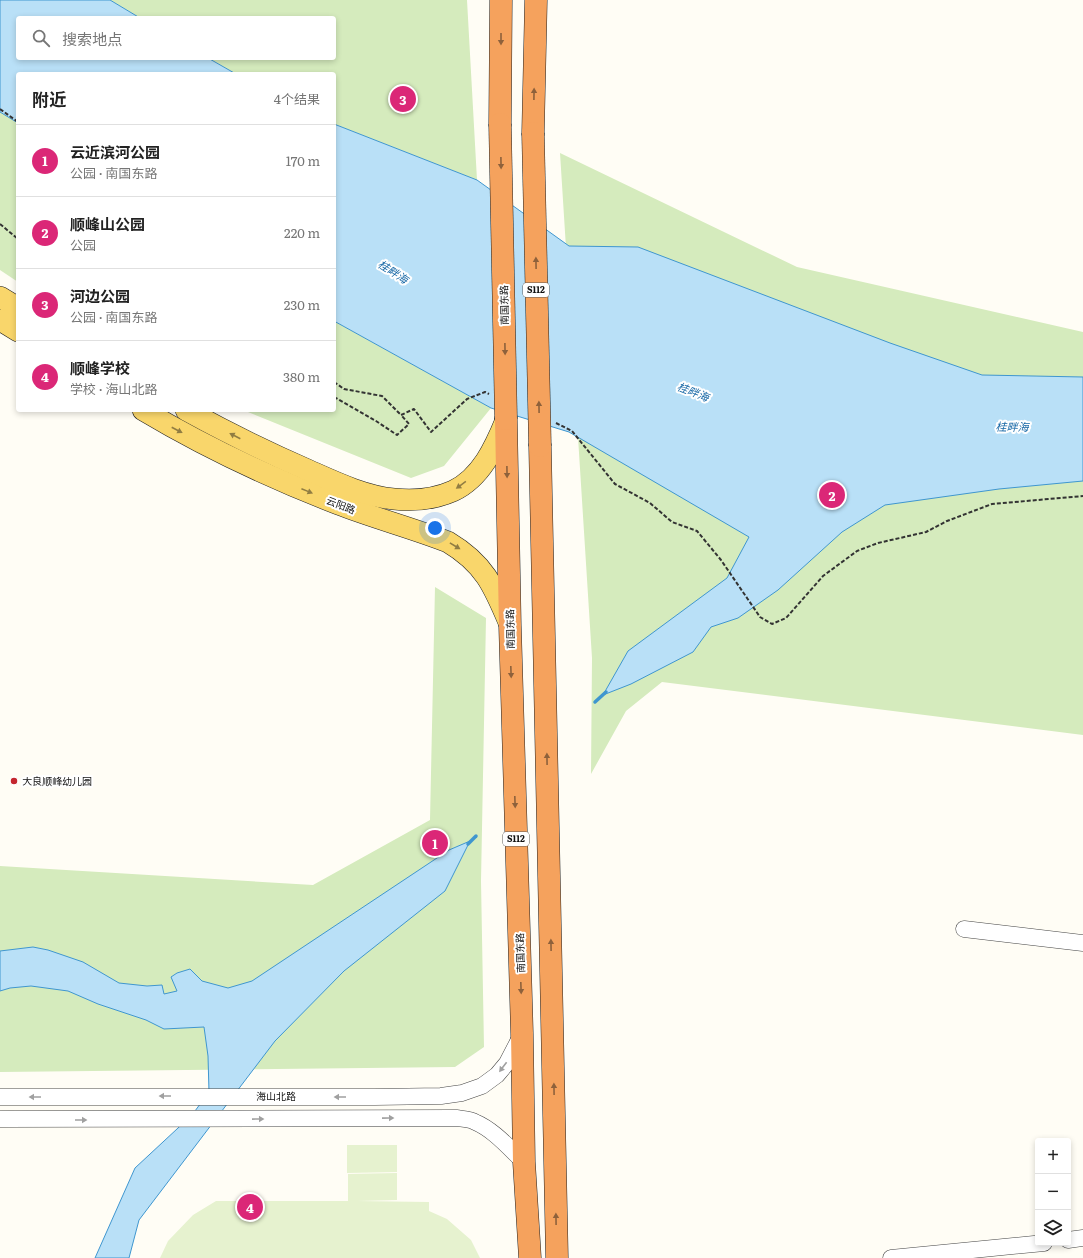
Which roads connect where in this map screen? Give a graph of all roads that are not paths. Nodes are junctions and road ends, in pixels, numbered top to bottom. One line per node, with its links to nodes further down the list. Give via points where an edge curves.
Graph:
1 (501, 0): 9 (highway, 南国东路 / S112, one-way to 9, bridge, via 500,124)
2 (536, 0): 25 (highway, S112, one-way to 2, bridge, via 533,133)
3 (0, 297): 4 (main road)
4 (16, 307)
5 (0, 320): 6 (main road)
6 (16, 330)
7 (147, 412): 11 (main road, 云阳路, one-way to 11, via 201,443)
8 (190, 412): 10 (main road, 云阳路, one-way to 8)
9 (506, 419): 10 (main road, 云阳路, one-way to 10, via 495,446 475,474 454,490 436,497 416,500 375,496 356,490); 12 (highway, 南国东路 / S112, one-way to 12)
10 (260, 449): 11 (main road, via 286,470 283,476)
11 (268, 476): 12 (main road, 云阳路, one-way to 12, via 402,527 428,534 461,550 487,577)
12 (510, 626): 15 (highway, 南国东路 / S112, one-way to 15)
13 (964, 929): 14 (street)
14 (1083, 943)
15 (522, 1033): 16 (street, 海山北路, one-way to 16, via 507,1063 497,1075 482,1086 462,1093 441,1096); 18 (highway, 南国东路 / S112)
16 (0, 1097)
17 (0, 1119): 18 (street, one-way to 18, via 456,1118 474,1121 486,1128)
18 (524, 1162): 24 (highway, 南国东路 / S112)
19 (1083, 1238): 20 (street)
20 (1071, 1240)
21 (1071, 1242): 23 (street)
22 (1035, 1244): 26 (street)
23 (1083, 1244)
24 (530, 1258)
25 (557, 1258)
26 (891, 1258)

